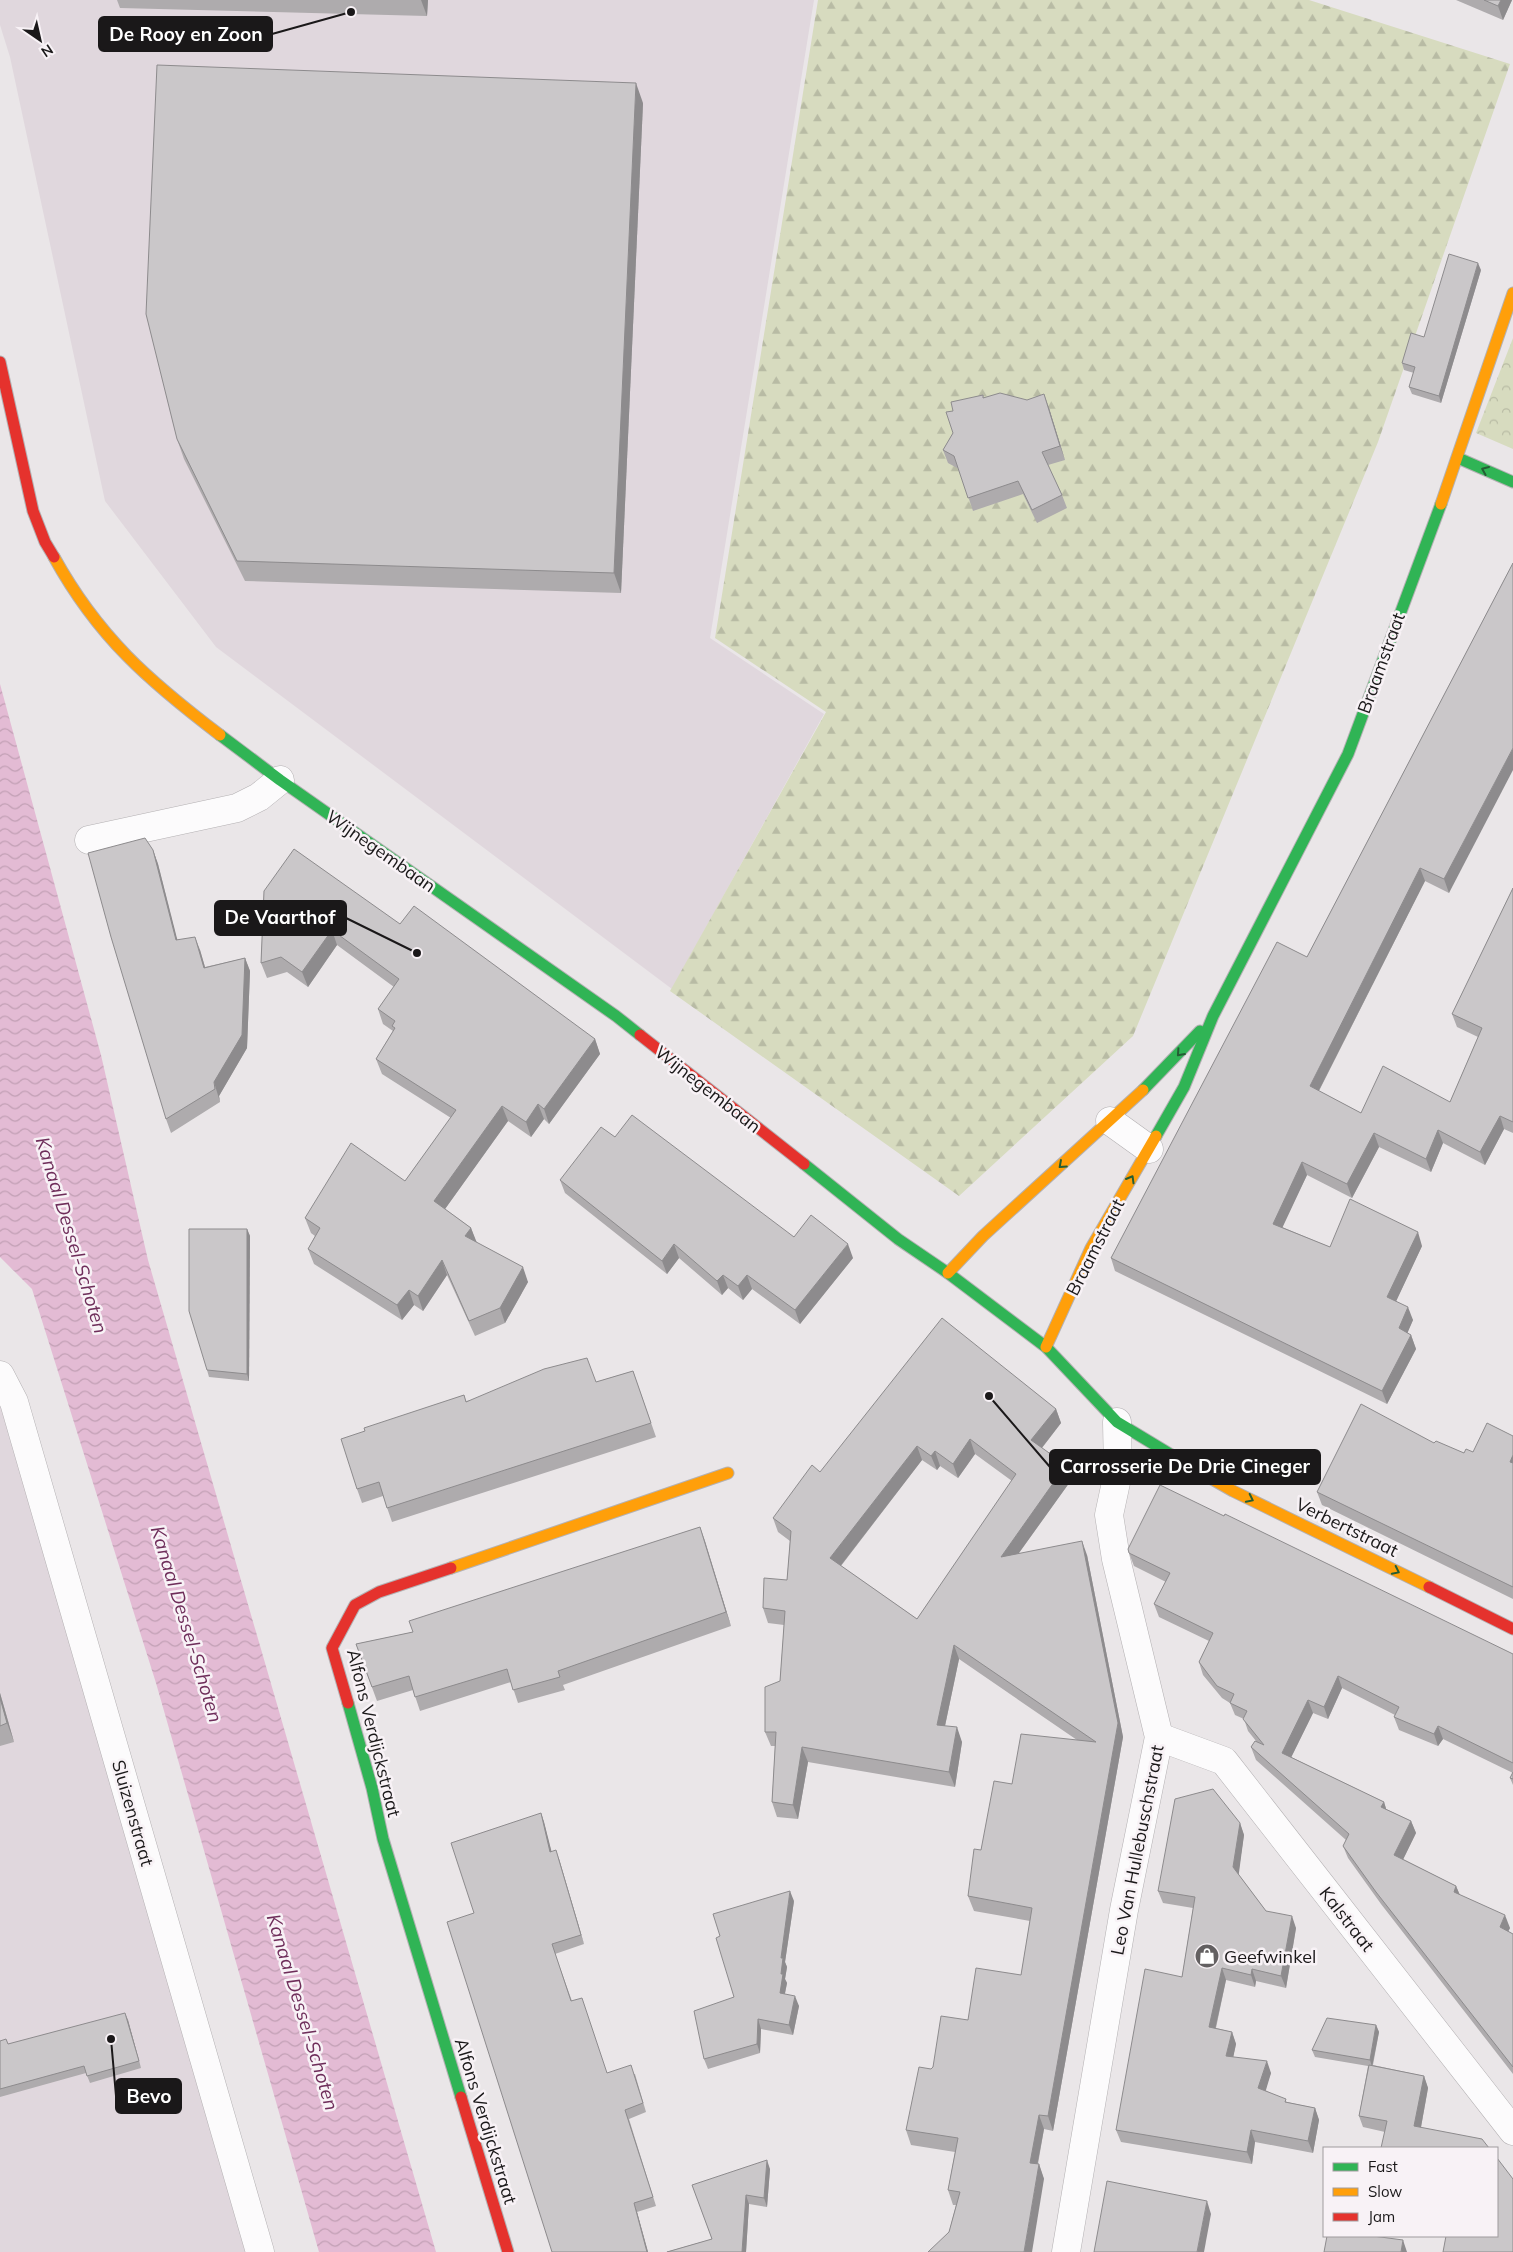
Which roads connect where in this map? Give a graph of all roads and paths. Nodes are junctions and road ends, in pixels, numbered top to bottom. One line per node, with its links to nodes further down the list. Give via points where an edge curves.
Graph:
1 (1513, 293): 3 (street, Braamstraat)
2 (0, 362): 5 (street, Wijnegembaan, via 33,511 45,542 73,592 104,633 143,673)
3 (1458, 458): 4 (street, one-way to 3); 7 (street, Braamstraat, via 1348,754)
4 (1513, 482)
5 (280, 780): 6 (street, via 259,797 237,808); 10 (street, Wijnegembaan, via 616,1016 898,1239)
6 (89, 840)
7 (1213, 1016): 8 (street, Braamstraat, one-way to 8, via 1158,1077); 9 (street, Braamstraat, via 1184,1087)
8 (1110, 1121): 9 (street); 10 (street, Braamstraat, one-way to 10, via 983,1236)
9 (1149, 1150): 11 (street, Braamstraat, one-way to 9, via 1091,1248)
10 (948, 1273): 11 (street, Wijnegembaan)
11 (1046, 1347): 13 (street, Wijnegembaan)
12 (0, 1375): 18 (street, Sluizenstraat, via 14,1402)
13 (1117, 1422): 15 (street, Verbertstraat, one-way to 15, via 1233,1490); 16 (street, Leo Van Hullebuschstraat, via 1118,1473 1109,1515 1116,1559)
14 (728, 1473): 19 (street, Alfons Verdijckstraat, via 380,1592 355,1605 332,1648 372,1788 382,1839)
15 (1513, 1629)
16 (1159, 1737): 17 (street, Kalstraat, via 1224,1761); 20 (street, Leo Van Hullebuschstraat, via 1124,1910)
17 (1513, 2131)
18 (260, 2252)
19 (508, 2252)
20 (1066, 2252)

